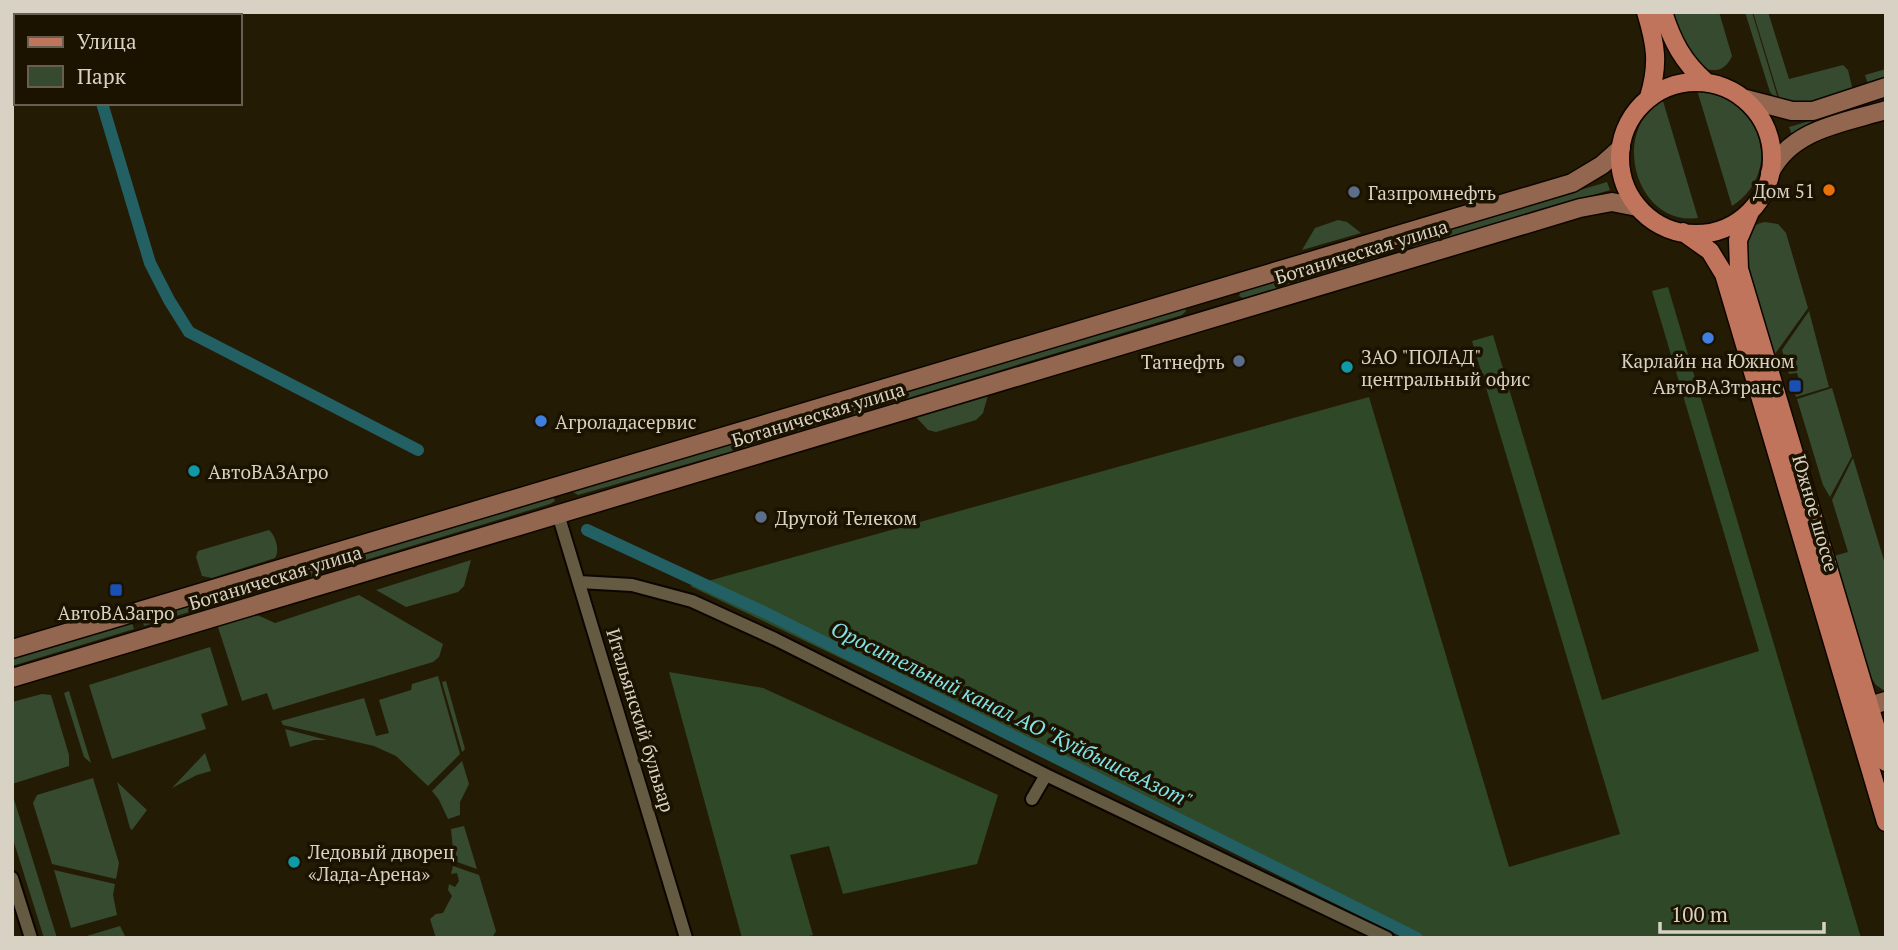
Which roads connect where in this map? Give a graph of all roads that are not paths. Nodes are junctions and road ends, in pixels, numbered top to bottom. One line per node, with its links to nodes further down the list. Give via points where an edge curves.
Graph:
1 (1646, 12): 5 (main road, via 1656,51)
2 (1663, 12): 3 (main road, via 1682,58)
3 (1706, 82): 5 (main road, via 1670,87); 6 (main road)
4 (1886, 88): 6 (main road, via 1813,111 1792,111)
5 (1649, 97): 8 (main road, via 1630,121)
6 (1746, 99): 9 (main road, via 1769,137)
7 (1886, 110): 9 (main road, via 1806,136 1777,158)
8 (1621, 148): 10 (main road, via 1623,178); 13 (main road, Ботаническая улица, via 1572,183)
9 (1770, 173): 11 (main road)
10 (1637, 207): 12 (main road); 14 (main road, Ботаническая улица, via 1612,202 1580,208)
11 (1751, 212): 12 (main road, via 1720,231); 24 (main road, Южное шоссе, via 1738,240 1739,269)
12 (1683, 232): 28 (main road, Южное шоссе, via 1710,251 1724,274)
13 (1387, 238): 14 (main road); 15 (main road, Ботаническая улица)
14 (1395, 263): 16 (main road, Ботаническая улица)
15 (1212, 290): 16 (main road); 17 (main road, Ботаническая улица)
16 (1220, 315): 18 (main road, Ботаническая улица)
17 (563, 485): 18 (main road); 20 (main road, Ботаническая улица)
18 (564, 512): 19 (street, Итальянский бульвар); 21 (main road, Ботаническая улица)
19 (579, 582): 26 (street, via 632,585 692,601); 31 (street, Итальянский бульвар)
20 (201, 593): 21 (main road); 22 (main road, Ботаническая улица)
21 (208, 619): 23 (main road, Ботаническая улица)
22 (12, 649)
23 (12, 678)
24 (1878, 704): 25 (main road, Южное шоссе)
25 (1886, 762)
26 (1045, 775): 27 (street); 32 (street)
27 (1032, 799)
28 (1886, 821)
29 (12, 878): 30 (street)
30 (31, 938)
31 (686, 938)
32 (1387, 938)

